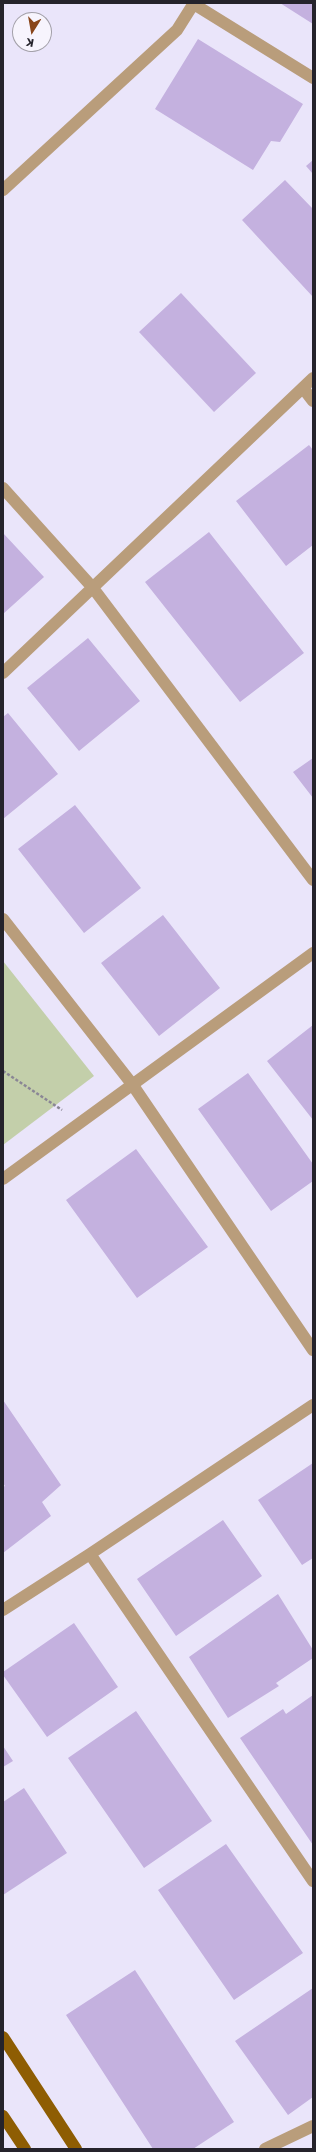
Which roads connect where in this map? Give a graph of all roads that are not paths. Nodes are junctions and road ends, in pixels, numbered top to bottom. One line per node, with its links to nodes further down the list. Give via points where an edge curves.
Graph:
1 (194, 3): 2 (street); 3 (street, via 177,30)
2 (313, 78)
3 (3, 190)
4 (313, 378): 5 (street)
5 (303, 388): 6 (street); 8 (street)
6 (313, 401)
7 (3, 488): 8 (street)
8 (93, 588): 9 (street); 10 (street)
9 (3, 673)
10 (313, 880)
11 (3, 919): 13 (street)
12 (313, 953): 13 (street)
13 (132, 1084): 14 (street); 15 (street)
14 (3, 1179)
15 (313, 1350)
16 (313, 1405): 17 (street)
17 (90, 1554): 18 (street); 19 (street)
18 (3, 1610)
19 (313, 1881)
20 (3, 2037): 24 (main road)
21 (3, 2116): 23 (main road)
22 (313, 2126): 25 (street)
23 (25, 2149)
24 (76, 2149)
25 (265, 2149)

